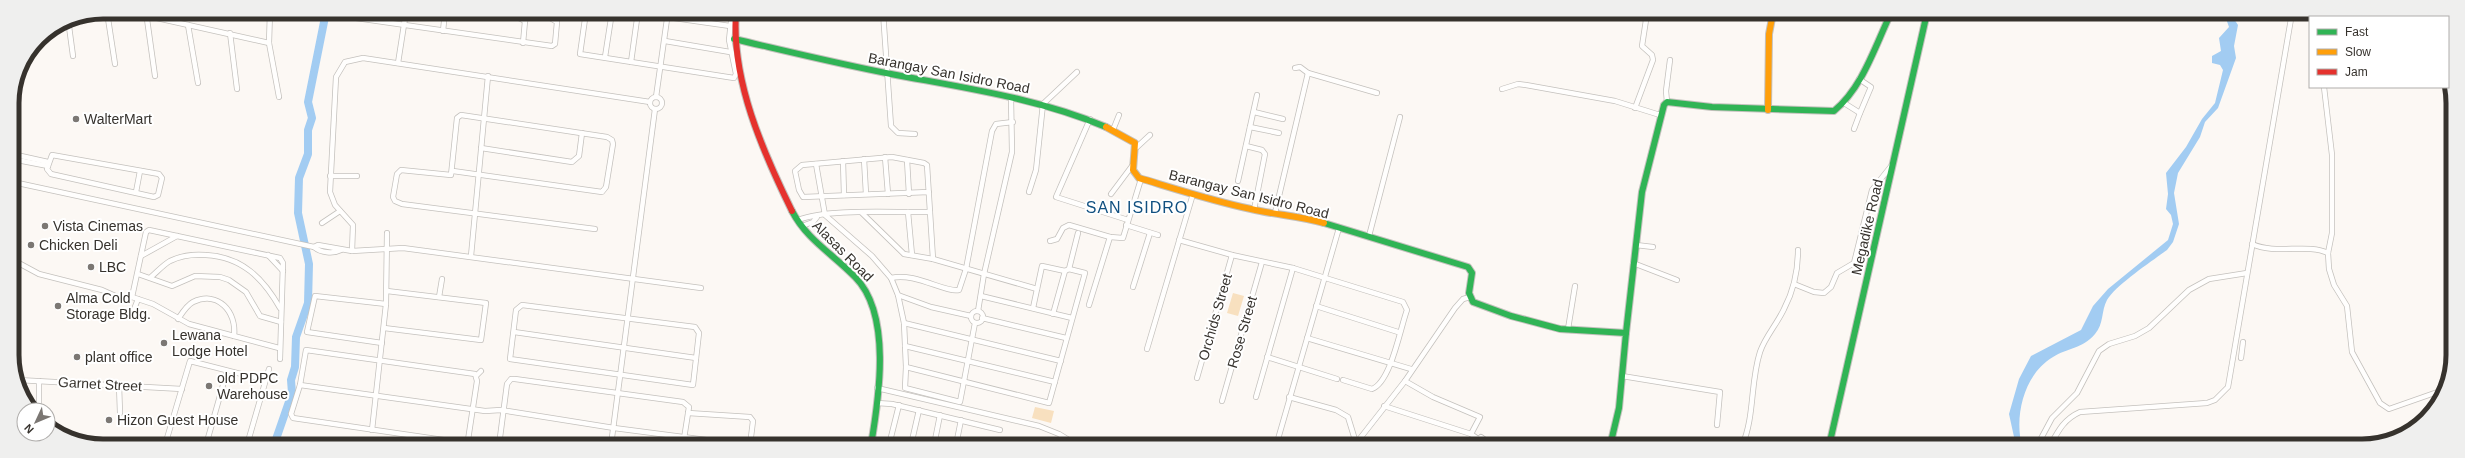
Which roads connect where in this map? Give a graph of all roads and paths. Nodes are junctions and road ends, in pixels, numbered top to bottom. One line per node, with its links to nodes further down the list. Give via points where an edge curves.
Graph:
1 (108, 19): 40 (street)
2 (148, 19): 46 (street)
3 (166, 19): 24 (street)
4 (270, 19): 32 (street)
5 (367, 19): 25 (street)
6 (405, 19): 25 (street)
7 (444, 19): 28 (street)
8 (521, 19): 23 (street)
9 (552, 19): 33 (street, via 557,22 554,44 550,46)
10 (585, 19): 36 (street, via 580,54)
11 (611, 19): 36 (street)
12 (637, 19): 38 (street)
13 (668, 19): 31 (street)
14 (691, 19): 27 (street)
15 (731, 19): 27 (street)
16 (735, 19): 30 (street, Alasas Road)
17 (884, 19): 44 (street)
18 (1645, 19): 62 (street, via 1642,46 1652,55 1653,60)
19 (1772, 19): 64 (street, via 1769,34)
20 (1888, 19): 48 (street)
21 (1926, 19): 92 (street, Megadike Road)
22 (2291, 19): 134 (street)
23 (525, 21): 33 (street)
24 (188, 25): 29 (street); 49 (street)
25 (404, 25): 28 (street); 39 (street)
26 (69, 26): 35 (street)
27 (730, 26): 34 (street)
28 (443, 31): 33 (street)
29 (230, 33): 32 (street); 52 (street)
30 (734, 39): 44 (street, Barangay San Isidro Road); 121 (street, Alasas Road, via 764,150)
31 (665, 41): 34 (street); 41 (street)
32 (269, 42): 55 (street)
33 (523, 43)
34 (730, 52): 41 (street, via 736,74 734,78)
35 (73, 56)
36 (605, 57): 38 (street)
37 (1670, 60): 59 (street)
38 (631, 62): 41 (street)
39 (398, 63): 47 (street); 97 (street, via 354,58 344,62 339,70 335,86)
40 (115, 64)
41 (661, 66): 56 (street)
42 (1295, 68): 45 (street, via 1300,67)
43 (1077, 72): 61 (street)
44 (888, 73): 57 (street, Barangay San Isidro Road); 79 (street, via 891,126 898,133)
45 (1308, 73): 53 (street); 118 (street)
46 (155, 76)
47 (488, 76): 58 (street); 70 (street)
48 (1859, 79): 60 (street); 66 (street, via 1871,87)
49 (198, 83)
50 (2324, 88): 141 (street, via 2332,155 2332,233)
51 (1502, 89): 62 (street, via 1518,84 1526,85 1615,101)
52 (237, 90)
53 (1377, 93)
54 (1257, 95): 65 (street)
55 (279, 97)
56 (656, 97): 58 (street); 63 (street, via 661,100 661,105)
57 (1011, 98): 61 (street, Barangay San Isidro Road); 73 (street)
58 (650, 102): 63 (street)
59 (1667, 102): 64 (street); 67 (street)
60 (1844, 103): 64 (street, via 1830,112); 66 (street)
61 (1043, 104): 72 (street, Barangay San Isidro Road); 104 (street, via 1036,170)
62 (1635, 108): 67 (street)
63 (655, 109): 161 (street)
64 (1768, 110)
65 (1254, 112): 71 (street); 74 (street)
66 (1860, 113): 75 (street)
67 (1660, 114): 135 (street, via 1642,192)
68 (1119, 115): 76 (street)
69 (1400, 117): 130 (street)
70 (483, 118): 77 (street); 83 (street); 95 (street, via 461,115 458,117)
71 (1283, 118)
72 (1090, 119): 76 (street, Barangay San Isidro Road); 122 (street, via 1056,197)
73 (1013, 122): 152 (street, via 996,124 992,131); 156 (street, via 1012,152)
74 (1250, 127): 78 (street); 81 (street)
75 (1854, 129)
76 (1113, 130): 82 (street, Barangay San Isidro Road, via 1135,142)
77 (582, 133): 83 (street, via 579,156 572,162); 96 (street, via 608,137 613,142 606,187 602,192)
78 (1279, 133)
79 (916, 134)
80 (1150, 135): 82 (street)
81 (1246, 146): 100 (street); 112 (street, via 1262,150 1265,154)
82 (1137, 147): 93 (street)
83 (481, 148): 96 (street)
84 (19, 156): 90 (street)
85 (885, 157): 86 (street); 88 (street); 106 (street)
86 (864, 159): 89 (street); 105 (street)
87 (19, 160): 90 (street)
88 (907, 160): 103 (street, via 926,164); 107 (street)
89 (842, 161): 91 (street); 110 (street)
90 (48, 164): 94 (street, via 52,155 55,155); 102 (street, via 51,174)
91 (816, 164): 111 (street); 111 (street, via 797,168 795,175 803,197)
92 (1893, 165): 163 (street, via 1872,190 1854,263 1837,273 1831,287 1824,293); 281 (street, Megadike Road)
93 (1132, 166): 99 (street, via 1133,173); 108 (street)
94 (140, 171): 102 (street); 102 (street, via 159,174 162,178 157,196)
95 (453, 171): 96 (street); 116 (street, via 452,175 447,176 400,170 393,199 402,204)
96 (479, 175): 116 (street)
97 (330, 176): 98 (street); 113 (street, via 331,196)
98 (357, 176)
99 (1141, 179): 109 (street, Barangay San Isidro Road); 122 (street)
100 (1238, 181)
101 (19, 184): 140 (street, via 317,250 336,253 342,250)
102 (136, 192)
103 (929, 192): 107 (street); 115 (street)
104 (1029, 192)
105 (866, 194): 106 (street); 110 (street)
106 (888, 194): 107 (street)
107 (909, 194)
108 (1111, 194)
109 (1193, 194): 112 (street, Barangay San Isidro Road); 132 (street)
110 (844, 195): 111 (street)
111 (821, 197): 119 (street)
112 (1254, 210): 118 (street, Barangay San Isidro Road)
113 (340, 211): 120 (street); 140 (street, via 353,224)
114 (908, 212): 115 (street); 117 (street); 145 (street)
115 (930, 212): 147 (street)
116 (475, 213): 124 (street); 144 (street)
117 (862, 213): 119 (street); 145 (street, via 901,252)
118 (1275, 213): 123 (street, Barangay San Isidro Road, via 1300,216)
119 (825, 215): 121 (street, via 810,216); 158 (street, via 872,256)
120 (322, 223)
121 (800, 223): 234 (street, Alasas Road, via 811,239 861,283 869,294 879,335)
122 (1127, 223): 127 (street); 131 (street, via 1123,238)
123 (1339, 228): 130 (street, Barangay San Isidro Road); 159 (street)
124 (595, 229)
125 (387, 233): 138 (street)
126 (1078, 233): 153 (street)
127 (1150, 233): 129 (street); 165 (street)
128 (177, 236): 136 (street); 142 (street); 142 (street, via 149,230)
129 (1158, 236)
130 (1369, 236): 173 (street, Barangay San Isidro Road, via 1468,267 1472,273)
131 (1110, 237): 133 (street, via 1069,224 1062,228 1057,239); 176 (street)
132 (1180, 240): 146 (street); 205 (street)
133 (1050, 241)
134 (2252, 244): 141 (street, via 2269,249 2320,251); 154 (street)
135 (1636, 245): 137 (street); 150 (street)
136 (225, 246): 143 (street); 178 (street, via 268,255 282,261)
137 (1653, 247)
138 (388, 248): 140 (street); 144 (street); 168 (street)
139 (1798, 250): 163 (street)
140 (352, 251)
141 (2328, 254): 236 (street, via 2331,277 2347,306 2352,352 2373,386 2380,403 2389,409)
142 (141, 256): 155 (street)
143 (222, 256): 157 (street, via 186,256 169,262); 178 (street, via 248,267 264,283)
144 (472, 256): 161 (street)
145 (912, 256): 147 (street)
146 (1232, 256): 148 (street); 223 (street, Orchids Street)
147 (933, 259): 152 (street)
148 (1262, 262): 151 (street); 241 (street, Rose Street)
149 (19, 263): 171 (street, via 39,274 102,290 120,298)
150 (1633, 264): 162 (street); 195 (street)
151 (1293, 268): 159 (street); 206 (street)
152 (966, 269): 156 (street); 158 (street, via 960,287 956,290 918,279)
153 (1067, 270): 167 (street, via 1042,266); 181 (street); 185 (street, via 1086,273)
154 (2247, 273): 282 (street, via 2209,279 2189,290 2149,328 2136,336 2109,344 2099,352 2077,393 2052,418); 283 (street, via 2228,387 2223,394 2207,403 2080,412 2066,421)
155 (138, 274): 157 (street); 171 (street)
156 (984, 274): 167 (street); 170 (street)
157 (151, 277): 188 (street, via 172,286 195,276 229,280 246,292 260,316)
158 (891, 278): 169 (street)
159 (1325, 278): 177 (street); 194 (street, via 1403,302 1406,310)
160 (442, 279): 172 (street)
161 (633, 279): 166 (street); 187 (street)
162 (1677, 280)
163 (1794, 284): 280 (street, via 1784,310 1760,351)
164 (1575, 286): 192 (street)
165 (1133, 287)
166 (701, 288)
167 (1037, 289): 179 (street)
168 (387, 291): 172 (street); 175 (street)
169 (898, 295): 182 (street, via 931,307); 189 (street)
170 (980, 296): 179 (street); 180 (street)
171 (132, 297): 174 (street)
172 (439, 297): 191 (street, via 486,303 481,340)
173 (1470, 298): 192 (street, via 1477,305 1545,326); 217 (street, via 1463,299 1455,308)
174 (138, 299): 183 (street); 186 (street, via 153,304)
175 (386, 304): 191 (street); 201 (street, via 315,296 307,332)
176 (1089, 305)
177 (1316, 306): 194 (street); 198 (street)
178 (280, 308): 188 (street)
179 (1033, 308): 181 (street)
180 (978, 311): 182 (street, via 974,311); 184 (street)
181 (1053, 314): 185 (street)
182 (971, 316): 190 (street)
183 (132, 317)
184 (982, 318): 190 (street, via 980,322); 197 (street)
185 (1072, 318): 197 (street)
186 (178, 319): 196 (street); 196 (street, via 192,302 216,300 227,307 233,315)
187 (628, 320): 193 (street, via 522,305 516,310); 203 (street); 207 (street, via 695,327 699,333)
188 (280, 322): 204 (street)
189 (904, 323): 199 (street); 202 (street)
190 (975, 323): 199 (street)
191 (384, 328): 201 (street)
192 (1568, 330): 195 (street)
193 (514, 332): 203 (street); 220 (street, via 510,359)
194 (1398, 332): 213 (street)
195 (1626, 333): 222 (street)
196 (234, 336): 204 (street)
197 (1066, 338): 212 (street)
198 (1307, 338): 213 (street); 215 (street)
199 (972, 340): 211 (street); 212 (street)
200 (2243, 342): 208 (street)
201 (382, 343): 210 (street)
202 (905, 346): 211 (street); 214 (street)
203 (624, 347): 207 (street); 220 (street)
204 (279, 348): 209 (street)
205 (1146, 349)
206 (1267, 357): 215 (street); 239 (street)
207 (696, 358): 220 (street, via 693,385)
208 (2241, 358)
209 (280, 359)
210 (380, 361): 221 (street, via 472,373); 233 (street, via 306,350); 238 (street)
211 (968, 361): 230 (street); 231 (street)
212 (1061, 361): 231 (street)
213 (1391, 362): 217 (street); 227 (street, via 1380,385 1372,389)
214 (906, 367): 230 (street); 230 (street, via 905,388 960,402)
215 (1298, 368): 224 (street); 240 (street)
216 (269, 369): 226 (street)
217 (1411, 369): 228 (street)
218 (227, 371): 226 (street); 235 (street, via 190,361); 260 (street)
219 (481, 371): 221 (street)
220 (620, 375): 237 (street)
221 (476, 376): 246 (street)
222 (1622, 376): 253 (street, via 1720,392); 279 (street, via 1619,408)
223 (1198, 378)
224 (1338, 379)
225 (23, 380): 229 (street, Garnet Street)
226 (265, 380): 261 (street)
227 (1343, 380)
228 (1405, 380): 245 (street); 257 (street, via 1433,397 1480,417)
229 (40, 381): 232 (street, Garnet Street); 242 (street)
230 (964, 381): 231 (street, via 1049,403)
231 (1055, 382)
232 (119, 385): 235 (street, Garnet Street); 249 (street)
233 (300, 385): 238 (street); 255 (street, via 291,414 293,418)
234 (877, 388): 243 (street, Alasas Road); 273 (street, via 1039,426)
235 (182, 389): 259 (street)
236 (2437, 392)
237 (618, 393): 248 (street, via 511,379 507,384); 250 (street, via 683,402 689,407); 254 (street)
238 (376, 396): 246 (street); 255 (street)
239 (1256, 397)
240 (1289, 397): 274 (street); 275 (street, via 1336,410 1348,417)
241 (1222, 401)
242 (39, 402)
243 (877, 403): 244 (street); 268 (street, Alasas Road)
244 (899, 405): 247 (street); 269 (street)
245 (1384, 406): 257 (street); 276 (street)
246 (473, 409): 248 (street); 263 (street)
247 (919, 410): 251 (street); 270 (street)
248 (503, 411): 254 (street); 264 (street)
249 (120, 413)
250 (688, 413): 258 (street); 267 (street, via 750,417 753,421)
251 (940, 415): 252 (street); 271 (street)
252 (961, 420): 256 (street); 272 (street)
253 (1717, 425)
254 (614, 428): 258 (street); 265 (street)
255 (372, 430): 262 (street)
256 (1000, 430)
257 (1471, 434): 277 (street)
258 (684, 437): 266 (street)
259 (167, 439)
260 (208, 439)
261 (249, 439)
262 (436, 439)
263 (468, 439)
264 (500, 439)
265 (612, 439)
266 (700, 439)
267 (751, 439)
268 (872, 439)
269 (890, 439)
270 (912, 439)
271 (935, 439)
272 (957, 439)
273 (1066, 439)
274 (1278, 439)
275 (1354, 439)
276 (1359, 439)
277 (1478, 439): 278 (street)
278 (1484, 439)
279 (1612, 439)
280 (1745, 439)
281 (1831, 439)
282 (2041, 439)
283 (2054, 439)

